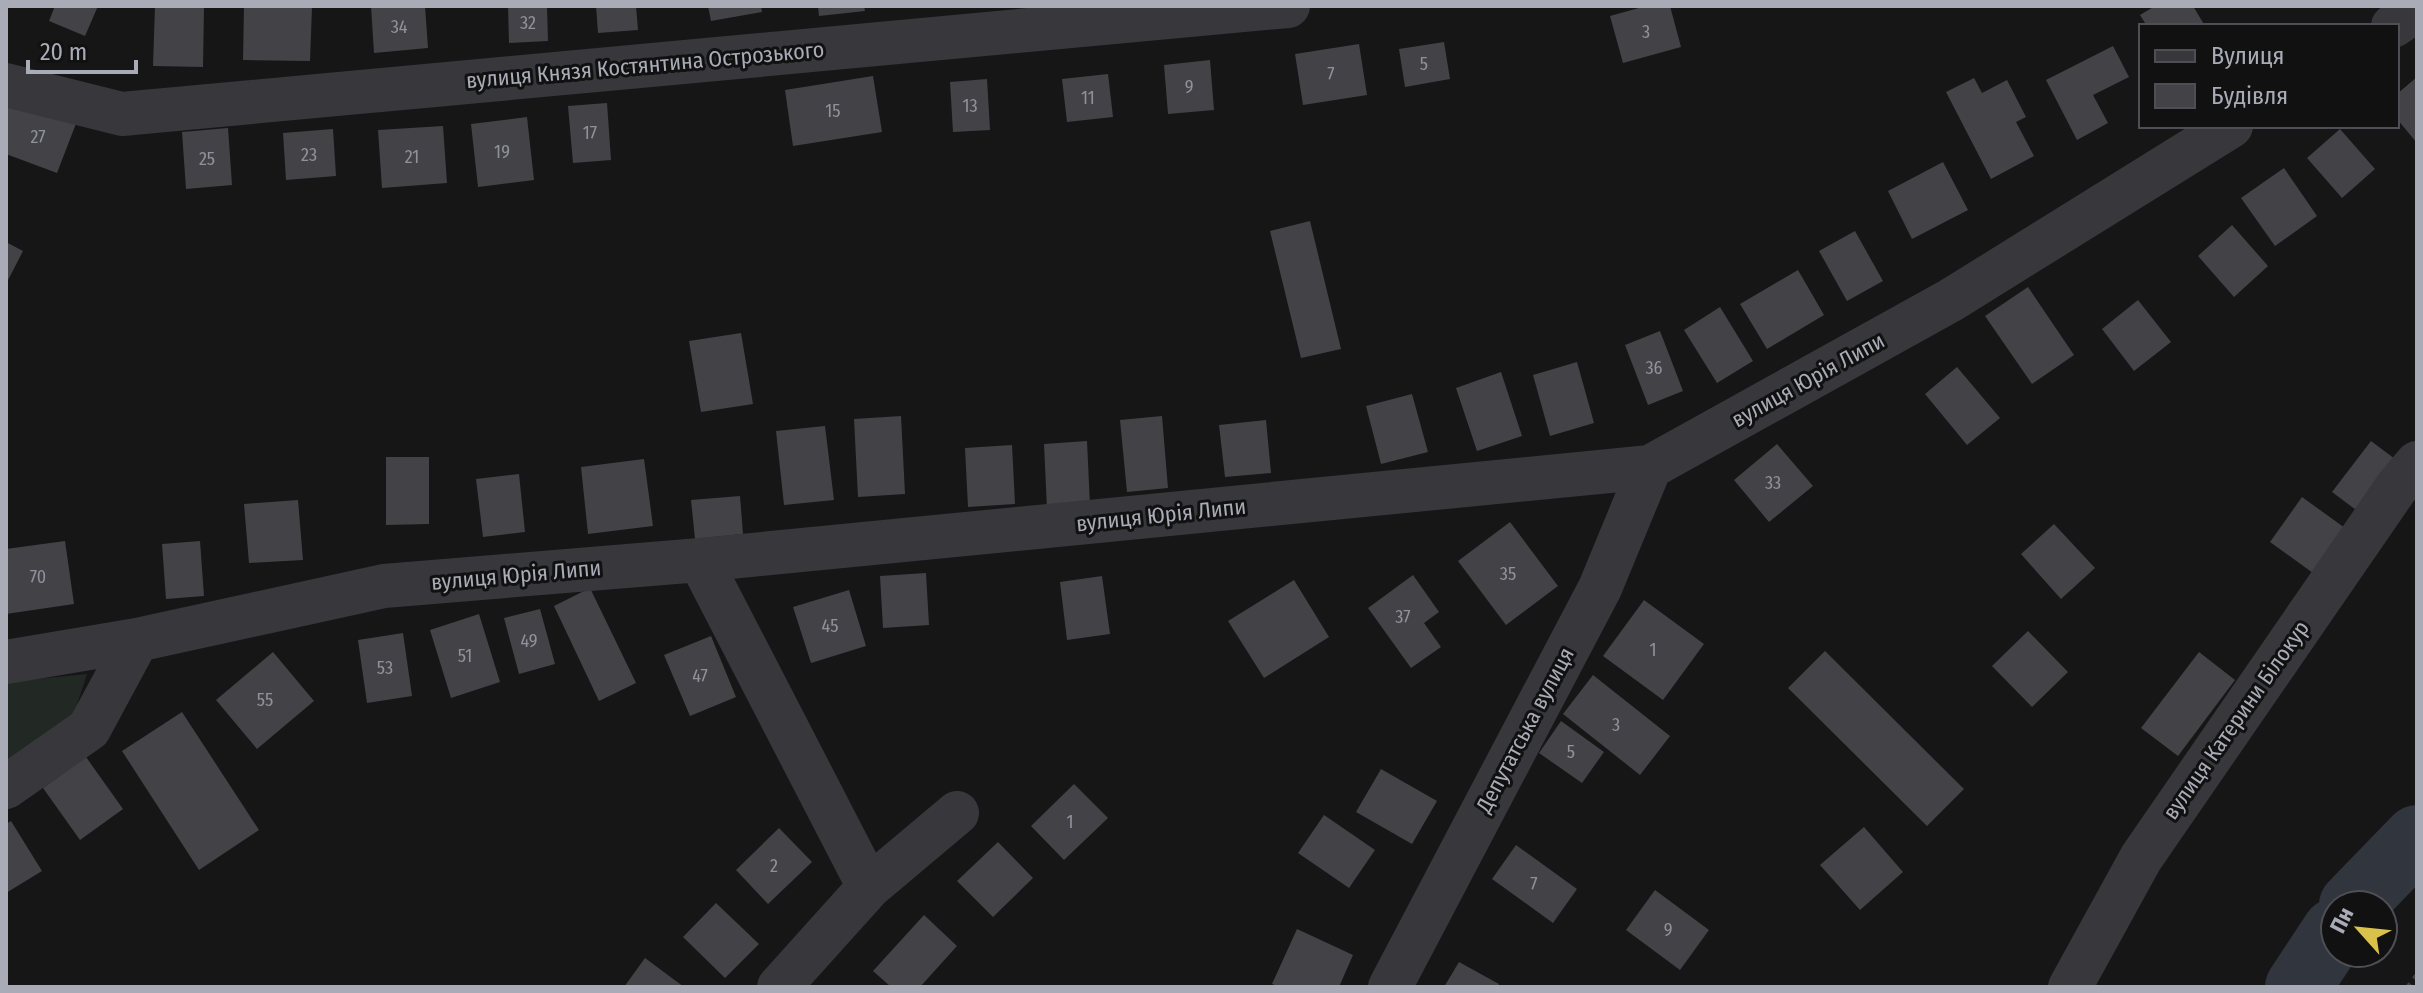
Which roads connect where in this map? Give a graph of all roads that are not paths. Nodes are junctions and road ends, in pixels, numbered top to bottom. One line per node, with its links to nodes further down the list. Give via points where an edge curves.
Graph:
1 (1288, 6): 4 (street, вулиця Князя Костянтина Острозького, via 122,114)
2 (2417, 10): 3 (street)
3 (2396, 24)
4 (6, 85)
5 (2228, 128): 7 (street, вулиця Юрія Липи, via 1951,300)
6 (2417, 463): 16 (street, вулиця Катерини Білокур, via 2141,858)
7 (1650, 467): 8 (street, вулиця Юрія Липи); 15 (street, Депутатська вулиця, via 1600,588)
8 (700, 560): 9 (street, вулиця Юрія Липи, via 384,586); 13 (street)
9 (137, 640): 10 (street, вулиця Юрія Липи); 11 (street, via 89,729)
10 (6, 662)
11 (6, 787)
12 (957, 813): 13 (street)
13 (869, 887): 14 (street)
14 (779, 987)
15 (1390, 987)
16 (2070, 987)

